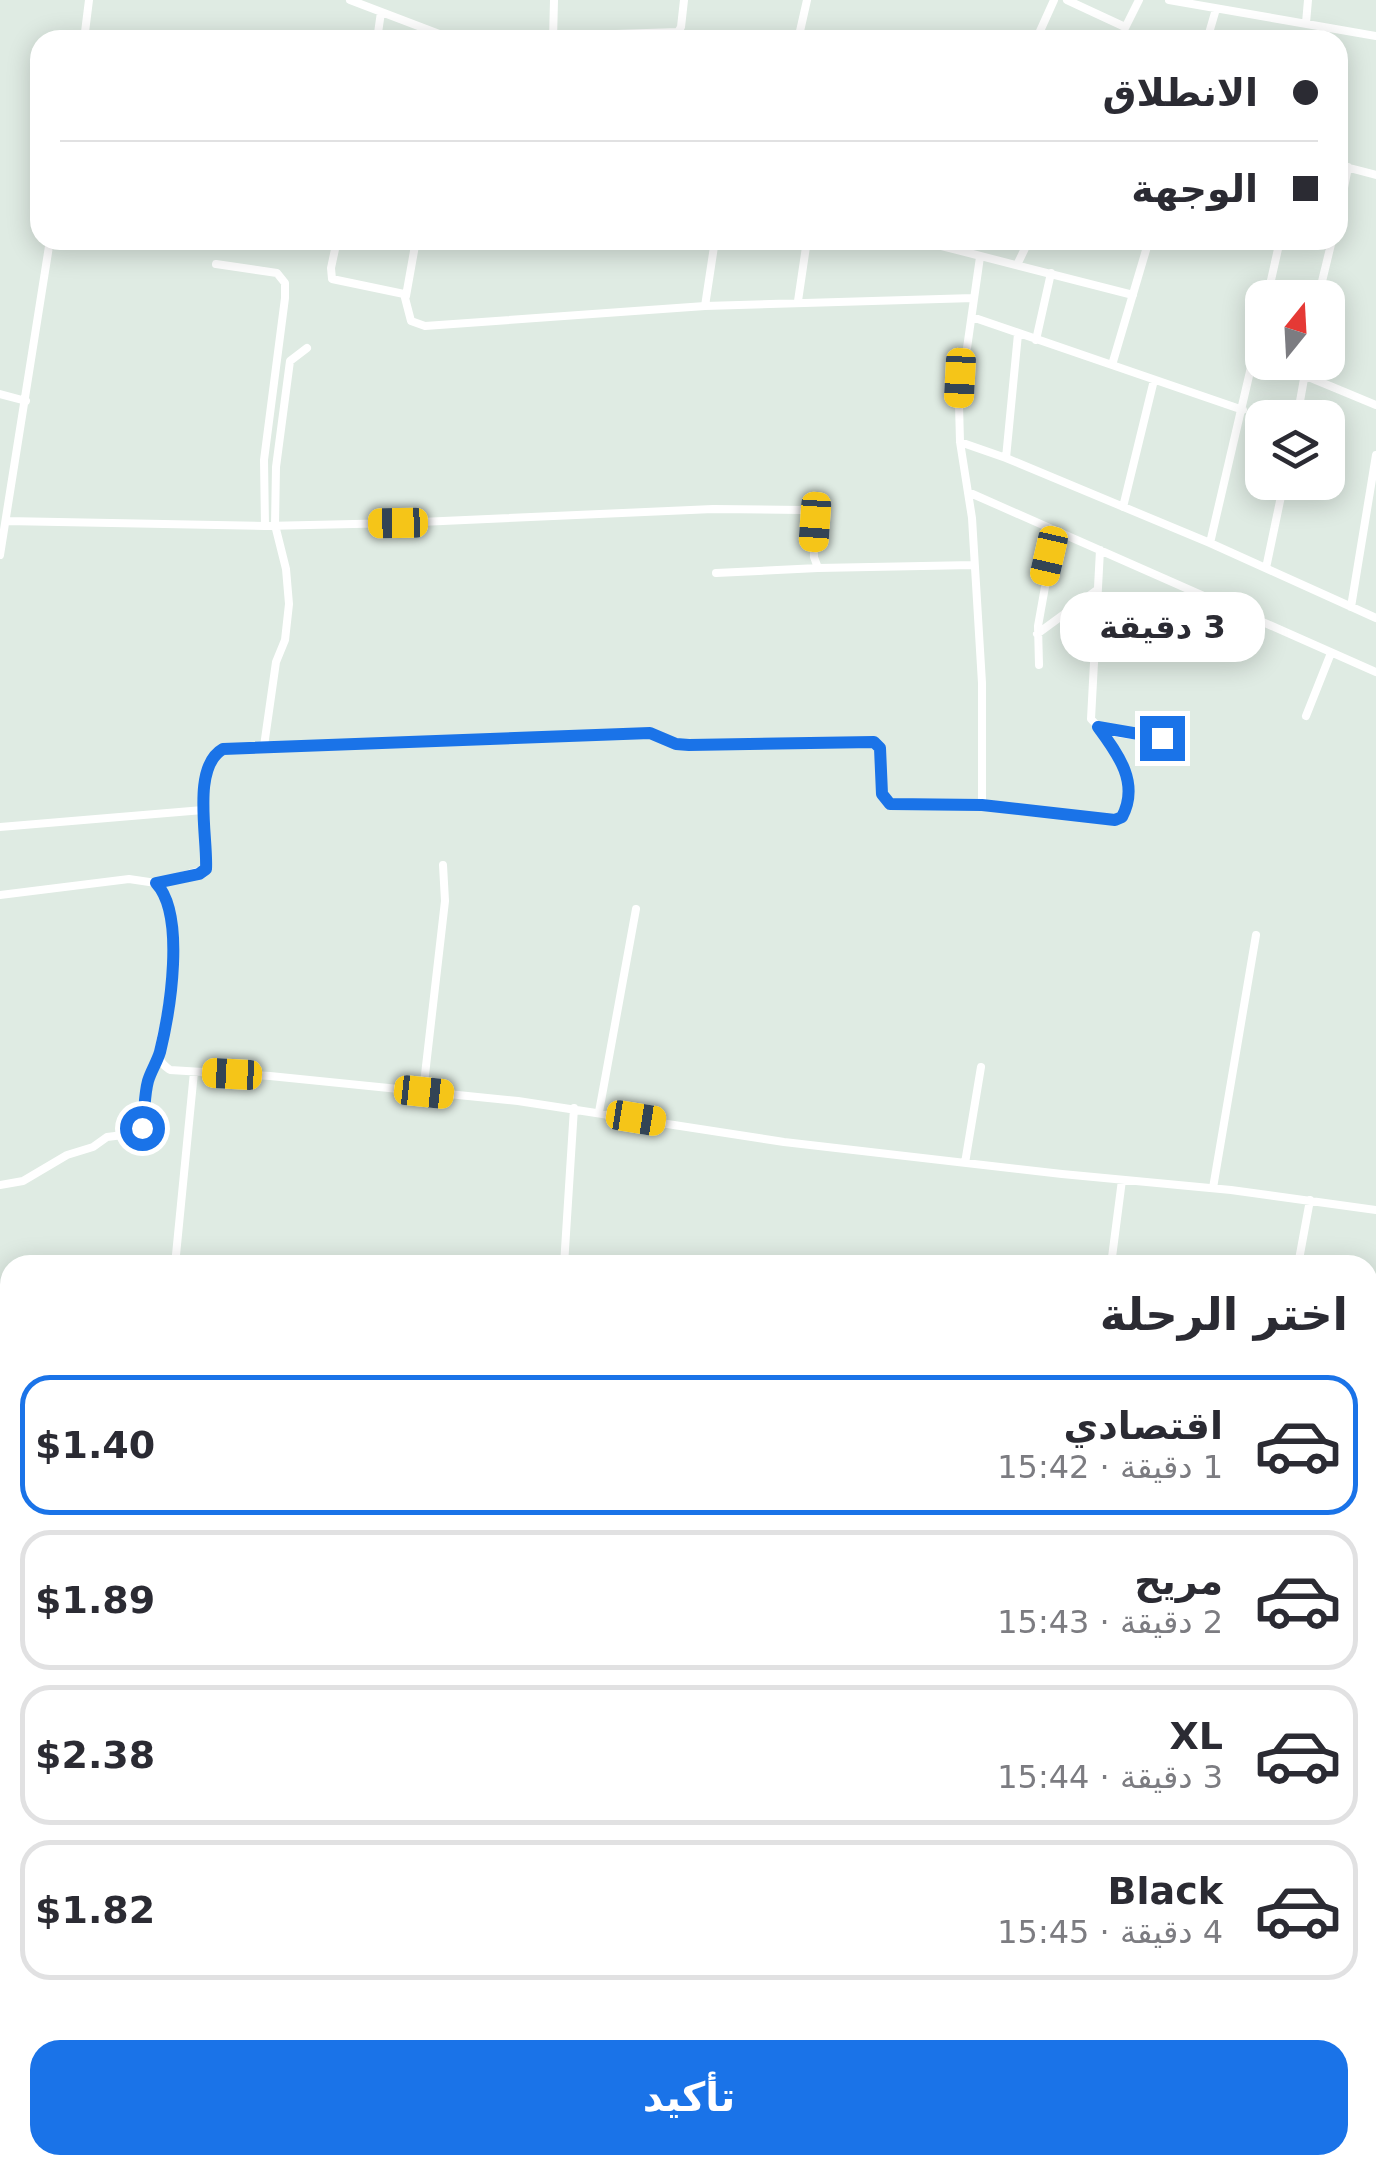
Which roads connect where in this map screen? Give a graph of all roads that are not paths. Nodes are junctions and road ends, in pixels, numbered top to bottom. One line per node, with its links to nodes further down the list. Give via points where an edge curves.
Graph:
1 (90, 0): 15 (street)
2 (350, 0): 12 (street)
3 (554, 0): 18 (street)
4 (684, 0): 19 (street)
5 (807, 0): 20 (street)
6 (1054, 0): 21 (street)
7 (1067, 0): 14 (street)
8 (1139, 0): 14 (street)
9 (1168, 0): 11 (street)
10 (1308, 0): 13 (street)
11 (1216, 9): 13 (street); 23 (street)
12 (381, 12): 16 (street); 17 (street)
13 (1306, 23): 24 (street)
14 (1125, 27): 22 (street)
15 (86, 30)
16 (378, 30)
17 (429, 30)
18 (553, 30)
19 (680, 30)
20 (800, 30)
21 (1040, 30)
22 (1124, 30)
23 (1211, 30)
24 (1344, 30)
25 (1348, 31): 26 (street)
26 (1376, 36)
27 (1348, 168): 28 (street)
28 (1376, 176)
29 (49, 250): 60 (street)
30 (335, 250): 47 (street, via 332,279)
31 (414, 250): 47 (street)
32 (713, 250): 50 (street)
33 (806, 250): 49 (street)
34 (954, 250): 39 (street)
35 (1024, 250): 42 (street)
36 (1146, 250): 46 (street)
37 (1278, 250): 44 (street)
38 (1330, 250): 45 (street)
39 (958, 251): 40 (street)
40 (980, 257): 42 (street); 48 (street)
41 (216, 264): 72 (street, via 277,273 285,283 264,460)
42 (1017, 265): 43 (street)
43 (1051, 273): 46 (street); 53 (street)
44 (1271, 280)
45 (1322, 280)
46 (1133, 295): 55 (street)
47 (406, 296): 50 (street, via 411,321 425,326)
48 (974, 298): 49 (street); 51 (street)
49 (798, 301): 50 (street)
50 (705, 306)
51 (972, 317): 52 (street); 63 (street, via 960,378)
52 (1018, 334): 53 (street); 65 (street)
53 (1036, 340): 55 (street)
54 (307, 348): 72 (street, via 287,368)
55 (1112, 364): 56 (street)
56 (1154, 380): 62 (street); 70 (street)
57 (1250, 380): 62 (street)
58 (1316, 380): 61 (street)
59 (0, 394): 60 (street)
60 (26, 401): 67 (street)
61 (1376, 405)
62 (1243, 410): 74 (street)
63 (960, 442): 65 (street); 68 (street)
64 (1376, 454): 82 (street)
65 (1006, 458): 70 (street)
66 (0, 484): 67 (street)
67 (12, 486): 71 (street)
68 (968, 492): 73 (street); 77 (street)
69 (1280, 500): 79 (street)
70 (1123, 507): 74 (street)
71 (6, 521): 72 (street); 76 (street)
72 (270, 525): 78 (street, via 808,510); 91 (street, via 286,569 289,604)
73 (1055, 531): 75 (street); 84 (street)
74 (1210, 542): 79 (street)
75 (1100, 550): 81 (street); 85 (street)
76 (0, 555)
77 (974, 564): 78 (street); 92 (street)
78 (818, 568): 80 (street)
79 (1266, 568): 82 (street)
80 (716, 573)
81 (1097, 590): 84 (street); 89 (street, via 1090,712)
82 (1352, 607): 83 (street)
83 (1376, 618)
84 (1037, 634): 86 (street)
85 (1330, 653): 87 (street); 88 (street)
86 (1039, 665)
87 (1376, 672)
88 (1306, 716)
89 (1098, 727): 90 (street); 92 (street, via 1128,774 1122,817)
90 (1162, 738)
91 (264, 746): 92 (street, via 650,733 689,745 874,742 886,802); 93 (street, via 216,752)
92 (982, 805)
93 (202, 810): 94 (street); 96 (street, via 205,871)
94 (0, 827)
95 (444, 865): 103 (street)
96 (156, 883): 97 (street, via 129,880); 100 (street, via 168,906 173,957)
97 (0, 895)
98 (636, 909): 105 (street)
99 (1256, 935): 109 (street)
100 (159, 1054): 102 (street, via 164,1067); 108 (street, via 140,1133 108,1136)
101 (981, 1067): 106 (street)
102 (194, 1072): 103 (street); 112 (street)
103 (424, 1092): 104 (street)
104 (574, 1108): 105 (street); 113 (street)
105 (599, 1112): 106 (street)
106 (965, 1162): 107 (street)
107 (1122, 1180): 109 (street); 114 (street)
108 (0, 1185)
109 (1213, 1188): 110 (street)
110 (1310, 1200): 111 (street); 115 (street)
111 (1376, 1210)
112 (176, 1255)
113 (565, 1255)
114 (1112, 1255)
115 (1300, 1255)

